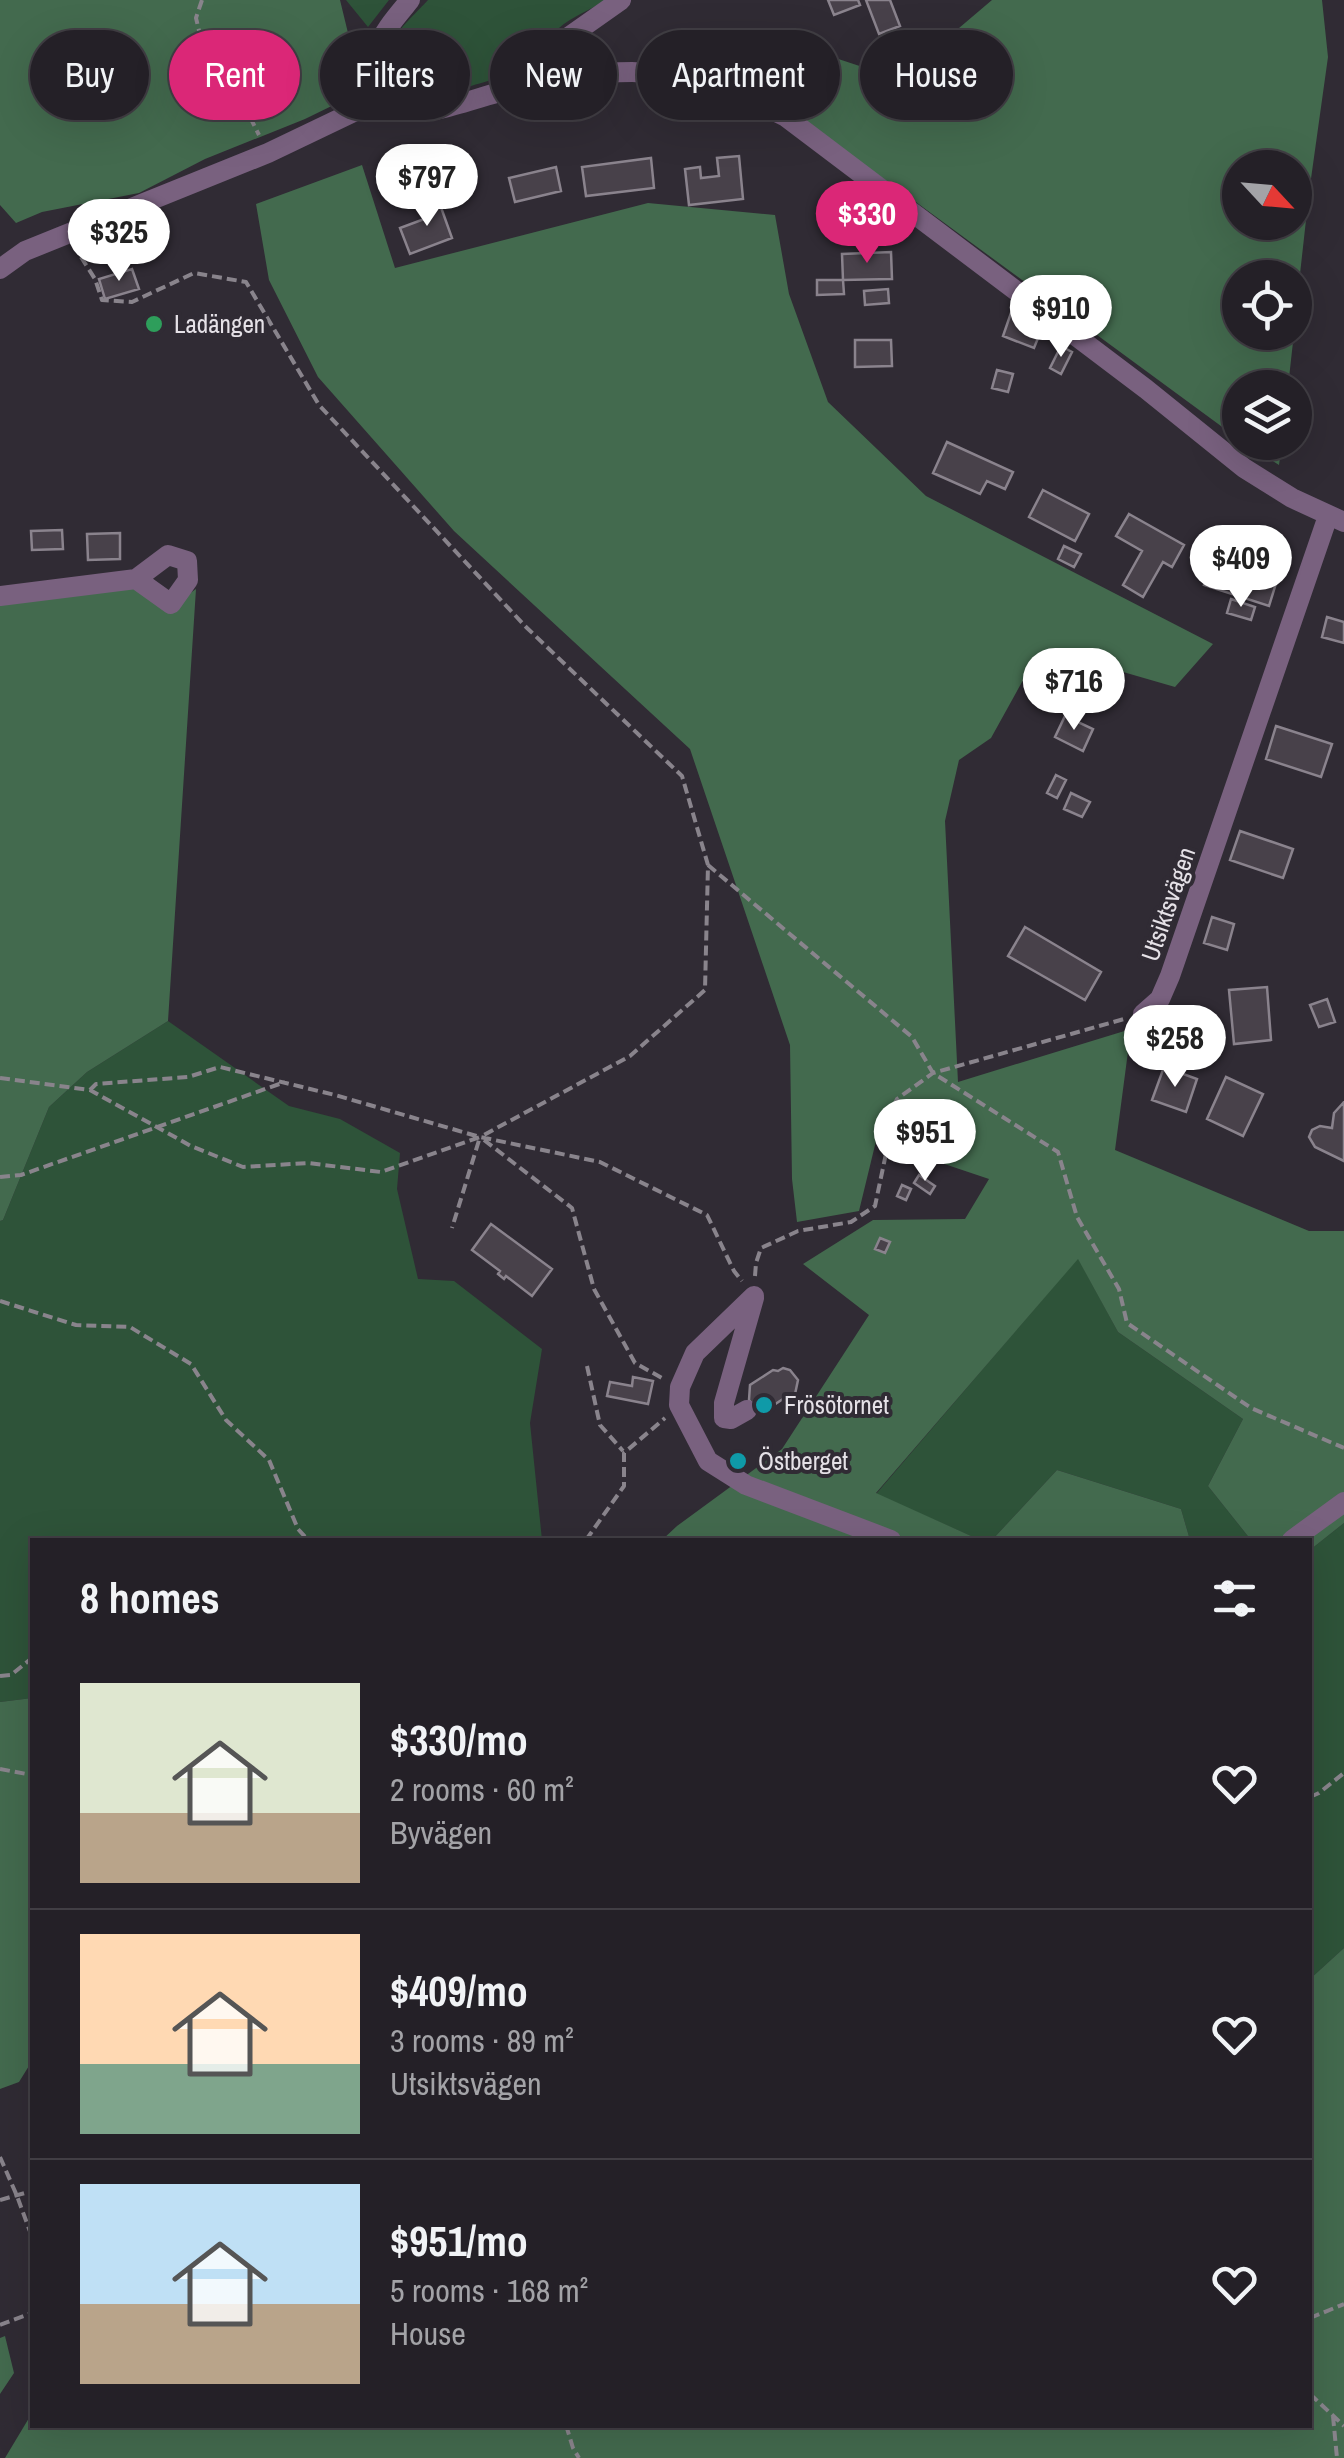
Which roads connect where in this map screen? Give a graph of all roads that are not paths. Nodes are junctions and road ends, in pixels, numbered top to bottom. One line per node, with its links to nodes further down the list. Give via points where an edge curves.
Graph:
1 (410, 0): 3 (street)
2 (621, 0): 4 (street)
3 (387, 30)
4 (578, 30)
5 (617, 73): 8 (street, via 690,81 786,117 1244,468)
6 (337, 120): 7 (street, via 24,251)
7 (0, 269)
8 (1336, 519): 11 (street, Utsiktsvägen, via 1170,976 1160,999)
9 (136, 579): 10 (street)
10 (0, 596)
11 (1143, 1014)
12 (747, 1410): 14 (street, via 724,1418 754,1296 695,1352 680,1396 708,1460 746,1486)
13 (1344, 1502): 15 (street)
14 (885, 1538)
15 (1295, 1538)

